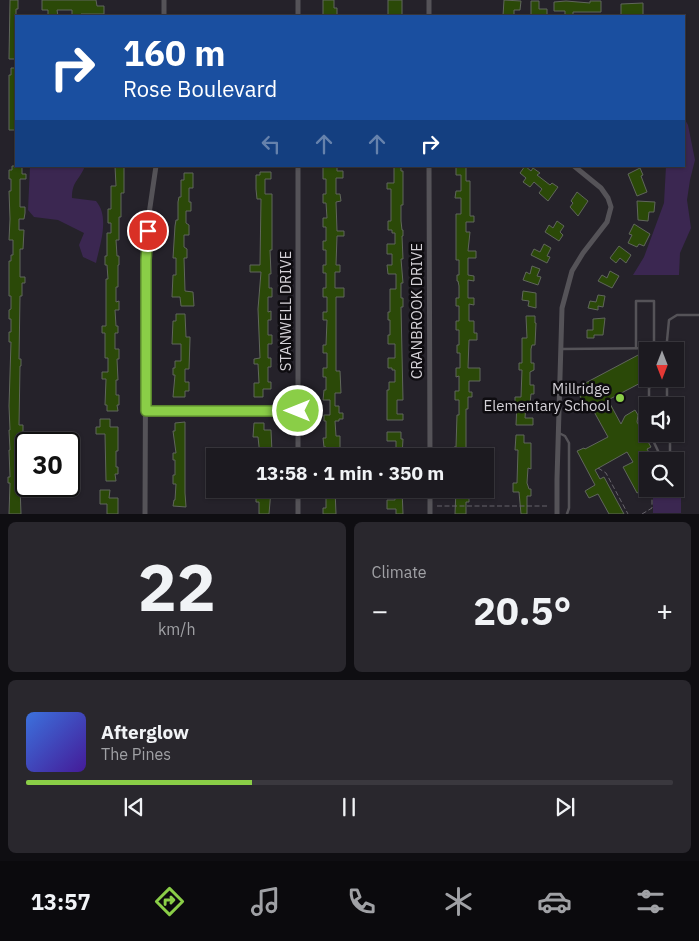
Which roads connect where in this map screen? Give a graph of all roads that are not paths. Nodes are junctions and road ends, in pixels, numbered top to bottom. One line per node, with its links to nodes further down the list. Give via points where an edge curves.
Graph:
1 (164, 0): 4 (street)
2 (298, 0): 5 (street)
3 (429, 0): 6 (street)
4 (164, 15)
5 (298, 15)
6 (429, 15)
7 (156, 167): 16 (street, via 146,255)
8 (298, 167): 17 (street, STANWELL DRIVE)
9 (429, 167): 20 (street, CRANBROOK DRIVE)
10 (575, 167): 15 (street, via 601,188 611,207 607,222 578,259 567,285 561,313)
11 (699, 315): 13 (lane, via 677,315 669,320)
12 (654, 342): 14 (lane, via 654,301 636,301)
13 (667, 342)
14 (636, 348): 15 (lane)
15 (561, 349): 18 (street)
16 (146, 411): 17 (street); 23 (street)
17 (298, 411): 19 (street, STANWELL DRIVE)
18 (558, 432): 26 (street); 27 (lane, via 569,443)
19 (298, 448)
20 (430, 448)
21 (298, 498): 24 (street)
22 (430, 498): 25 (street)
23 (145, 514)
24 (298, 514)
25 (430, 514)
26 (557, 514)
27 (567, 514)

